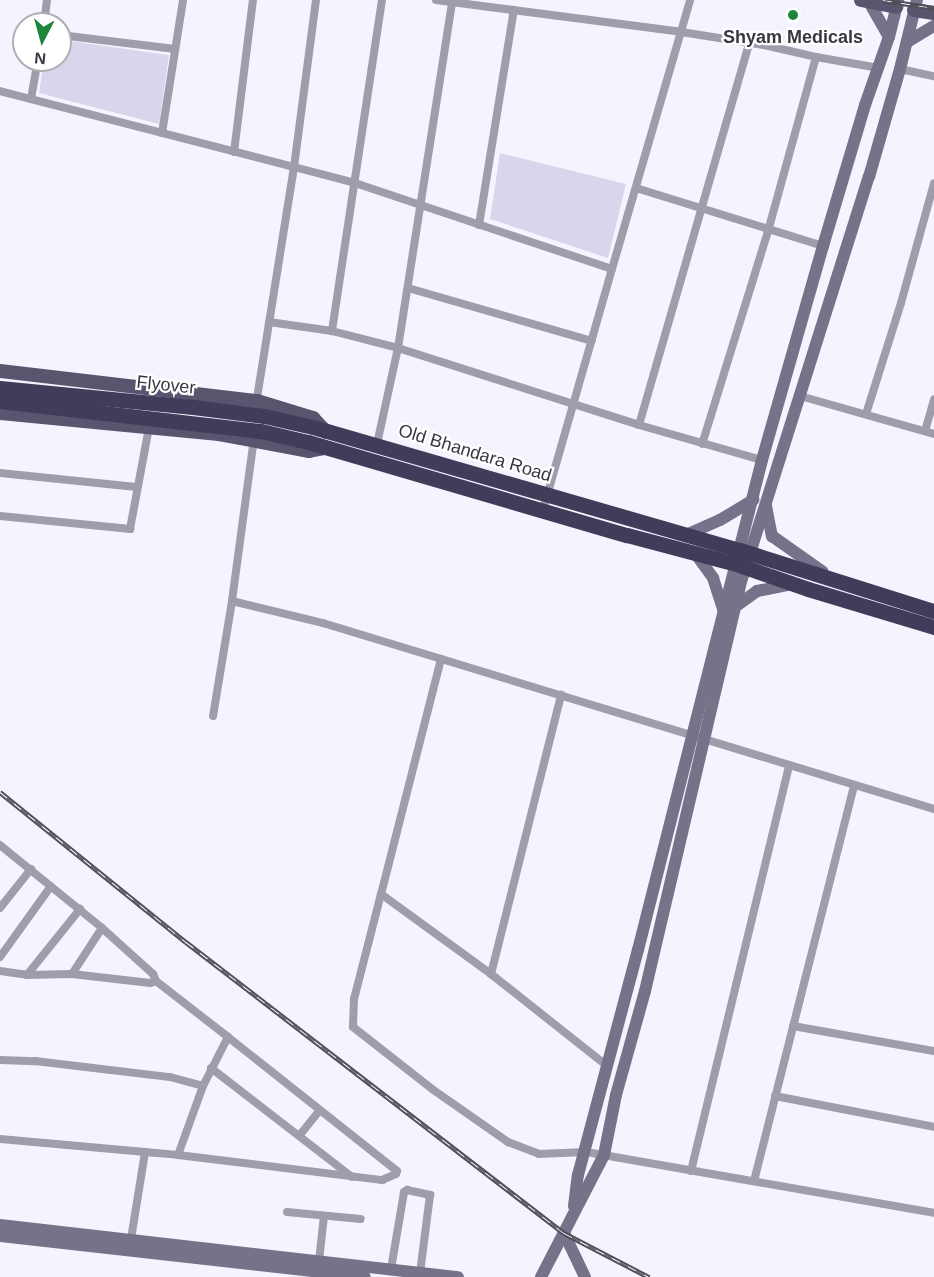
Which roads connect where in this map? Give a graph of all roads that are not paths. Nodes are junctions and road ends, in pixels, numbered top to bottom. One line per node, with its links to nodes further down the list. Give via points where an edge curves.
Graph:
1 (183, 0): 18 (street)
2 (253, 0): 27 (street)
3 (316, 0): 28 (street)
4 (382, 0): 29 (street)
5 (436, 0): 8 (street)
6 (690, 0): 13 (street)
7 (865, 1): 9 (main road); 15 (main road)
8 (452, 2): 10 (street); 32 (street)
9 (906, 3): 11 (main road); 15 (main road); 16 (main road)
10 (514, 10): 13 (street); 34 (street)
11 (934, 13)
12 (934, 26): 16 (main road)
13 (681, 32): 17 (street); 31 (street)
14 (72, 36): 18 (street)
15 (889, 37): 20 (main road)
16 (907, 42): 21 (main road)
17 (749, 43): 19 (street); 33 (street)
18 (175, 49): 26 (street)
19 (816, 57): 20 (street); 35 (street)
20 (879, 68): 36 (main road)
21 (900, 69): 23 (street); 45 (main road)
22 (36, 72): 25 (street)
23 (934, 76)
24 (0, 91): 25 (street)
25 (31, 99): 26 (street)
26 (162, 133): 27 (street)
27 (234, 152): 28 (street)
28 (294, 167): 29 (street); 39 (street)
29 (355, 183): 32 (street); 40 (street)
30 (934, 183): 51 (street, via 902,303)
31 (636, 188): 33 (street); 37 (street)
32 (419, 205): 34 (street); 38 (street)
33 (702, 208): 35 (street); 52 (street)
34 (479, 225): 37 (street)
35 (769, 228): 36 (street); 59 (street)
36 (823, 246): 60 (main road)
37 (612, 268): 41 (street)
38 (408, 288): 41 (street); 42 (street)
39 (269, 321): 40 (street); 48 (street)
40 (332, 331): 42 (street)
41 (592, 341): 49 (street)
42 (398, 348): 49 (street); 58 (street)
43 (0, 371): 48 (main road, Old Bhandara Road)
44 (0, 388): 56 (highway, Flyover, via 264,416)
45 (800, 396): 51 (street); 65 (main road)
46 (934, 399): 54 (street)
47 (0, 401): 56 (highway, Flyover)
48 (257, 401): 56 (main road, Old Bhandara Road, via 313,418); 57 (street)
49 (574, 405): 52 (street); 64 (street)
50 (0, 412): 53 (main road)
51 (866, 414): 54 (street)
52 (639, 425): 59 (street)
53 (149, 427): 57 (main road); 62 (street)
54 (925, 431): 55 (street)
55 (934, 434)
56 (318, 437): 57 (main road, via 309,452); 58 (highway, Old Bhandara Road); 64 (highway)
57 (254, 439): 72 (street)
58 (377, 444): 64 (highway, Old Bhandara Road)
59 (702, 444): 60 (street)
60 (762, 460): 63 (main road)
61 (0, 473): 62 (street)
62 (136, 487): 66 (street, via 130,529)
63 (753, 500): 67 (main road); 69 (main road)
64 (545, 502): 67 (highway, Old Bhandara Road); 68 (highway)
65 (765, 505): 69 (main road); 70 (main road, via 772,536)
66 (0, 516)
67 (686, 535): 69 (highway, Old Bhandara Road)
68 (695, 553): 69 (highway); 73 (main road)
69 (743, 559): 70 (highway, Old Bhandara Road); 71 (highway); 73 (main road)
70 (836, 580): 74 (highway, Old Bhandara Road)
71 (793, 584): 73 (main road, via 757,591); 74 (highway)
72 (232, 601): 75 (street, via 323,623); 77 (street)
73 (730, 610): 78 (main road)
74 (928, 617)
75 (441, 659): 76 (street); 85 (street)
76 (561, 695): 78 (street); 93 (street)
77 (213, 716)
78 (700, 737): 79 (street); 99 (main road); 110 (main road, via 640,1012 616,1095)
79 (789, 766): 80 (street); 111 (street)
80 (855, 787): 81 (street); 95 (street)
81 (934, 809)
82 (2, 848): 83 (street)
83 (30, 869): 84 (street); 86 (street)
84 (51, 886): 87 (street); 89 (street)
85 (381, 894): 93 (street); 108 (street, via 354,999 353,1027 508,1142 539,1154)
86 (0, 908)
87 (80, 909): 88 (street); 92 (street)
88 (102, 928): 91 (street); 94 (street)
89 (0, 957)
90 (0, 971): 92 (street)
91 (72, 974): 92 (street); 94 (street)
92 (27, 975)
93 (492, 975): 99 (street)
94 (156, 981): 96 (street)
95 (794, 1026): 97 (street); 102 (street)
96 (228, 1037): 100 (street); 103 (street)
97 (934, 1051)
98 (0, 1060): 101 (street, via 170,1077)
99 (607, 1066): 108 (main road)
100 (211, 1068): 101 (street); 105 (street)
101 (202, 1086): 109 (street)
102 (775, 1096): 104 (street); 113 (street)
103 (320, 1110): 105 (street); 112 (street, via 397,1171 388,1179)
104 (934, 1127)
105 (299, 1136): 112 (street)
106 (0, 1139): 107 (street)
107 (145, 1152): 109 (street); 122 (street)
108 (586, 1152): 110 (street); 115 (main road, via 578,1175)
109 (178, 1155): 112 (street)
110 (604, 1155): 111 (street); 115 (main road)
111 (691, 1171): 113 (street)
112 (352, 1177)
113 (754, 1181): 116 (street)
114 (287, 1212): 117 (street)
115 (574, 1213): 120 (main road)
116 (934, 1213)
117 (324, 1216): 118 (street); 123 (street)
118 (361, 1219)
119 (0, 1225): 122 (main road)
120 (564, 1233): 128 (main road); 129 (main road)
121 (0, 1236): 122 (main road)
122 (130, 1246): 123 (main road); 126 (main road)
123 (319, 1261): 124 (main road)
124 (391, 1269): 125 (main road); 125 (street, via 407,1190 430,1196)
125 (420, 1273): 127 (main road)
126 (365, 1277)
127 (458, 1277)
128 (541, 1277)
129 (585, 1277)

